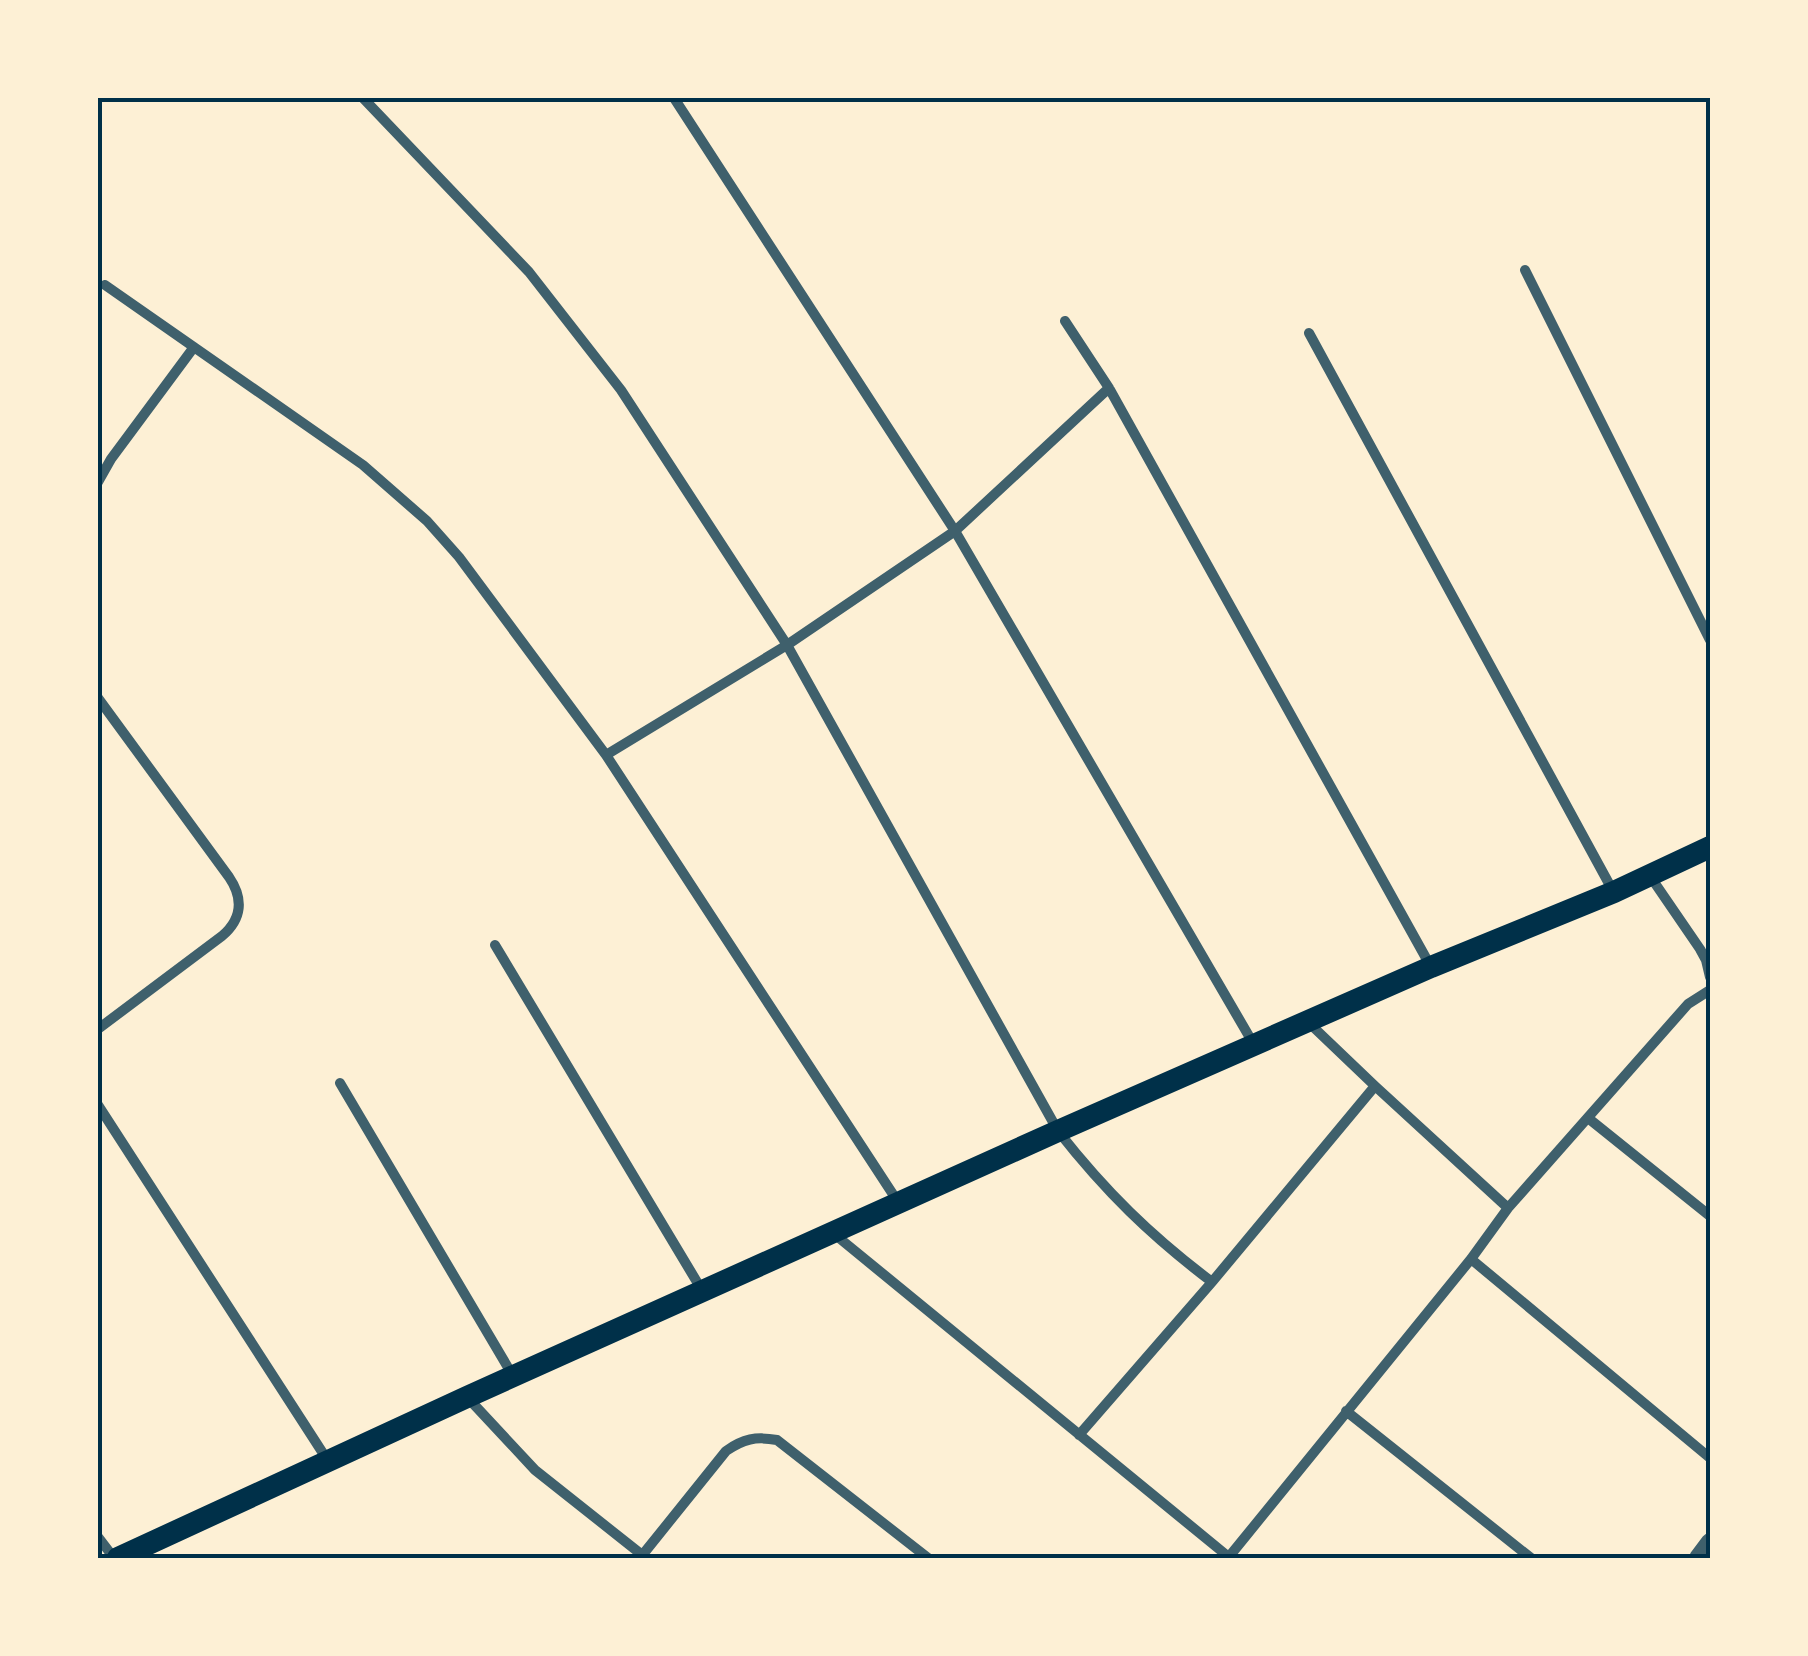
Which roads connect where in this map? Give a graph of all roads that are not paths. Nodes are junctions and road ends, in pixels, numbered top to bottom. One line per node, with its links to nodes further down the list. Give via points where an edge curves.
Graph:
1 (362, 98): 12 (street, via 529,272 621,390)
2 (674, 98): 10 (street)
3 (1525, 270): 11 (street)
4 (105, 285): 7 (street)
5 (1066, 321): 8 (street)
6 (1310, 333): 17 (street)
7 (194, 347): 9 (street); 14 (street, via 363,465 427,521)
8 (1110, 388): 10 (street); 19 (street)
9 (98, 482)
10 (955, 531): 12 (street); 24 (street)
11 (1710, 640)
12 (786, 644): 14 (street); 29 (street)
13 (98, 698): 23 (street, via 237,888 240,902 232,928)
14 (606, 755): 30 (street)
15 (1710, 848): 16 (main road)
16 (1649, 875): 17 (main road); 20 (street, via 1700,949)
17 (1614, 892): 19 (main road)
18 (496, 945): 36 (street)
19 (1431, 968): 22 (main road)
20 (1710, 977)
21 (1710, 990): 28 (street, via 1688,1004)
22 (1308, 1022): 24 (main road); 26 (street)
23 (98, 1028)
24 (1254, 1045): 29 (main road)
25 (340, 1084): 37 (street)
26 (1375, 1086): 31 (street); 35 (street)
27 (98, 1105): 42 (street)
28 (1588, 1118): 31 (street); 32 (street)
29 (1058, 1131): 30 (main road); 35 (street, via 1128,1213)
30 (899, 1203): 33 (main road)
31 (1508, 1208): 34 (street)
32 (1710, 1216)
33 (832, 1232): 36 (main road); 40 (street)
34 (1471, 1260): 39 (street); 41 (street)
35 (1212, 1282): 40 (street)
36 (703, 1292): 37 (main road)
37 (513, 1376): 38 (main road)
38 (467, 1397): 42 (main road); 45 (street, via 535,1470)
39 (1346, 1411): 48 (street); 49 (street)
40 (1079, 1435): 48 (street)
41 (1710, 1458)
42 (328, 1461): 46 (main road)
43 (98, 1538): 46 (street)
44 (1710, 1542): 50 (street)
45 (643, 1557): 47 (street, via 726,1451 760,1437 777,1440)
46 (116, 1558)
47 (928, 1558)
48 (1229, 1558)
49 (1531, 1558)
50 (1698, 1558)

